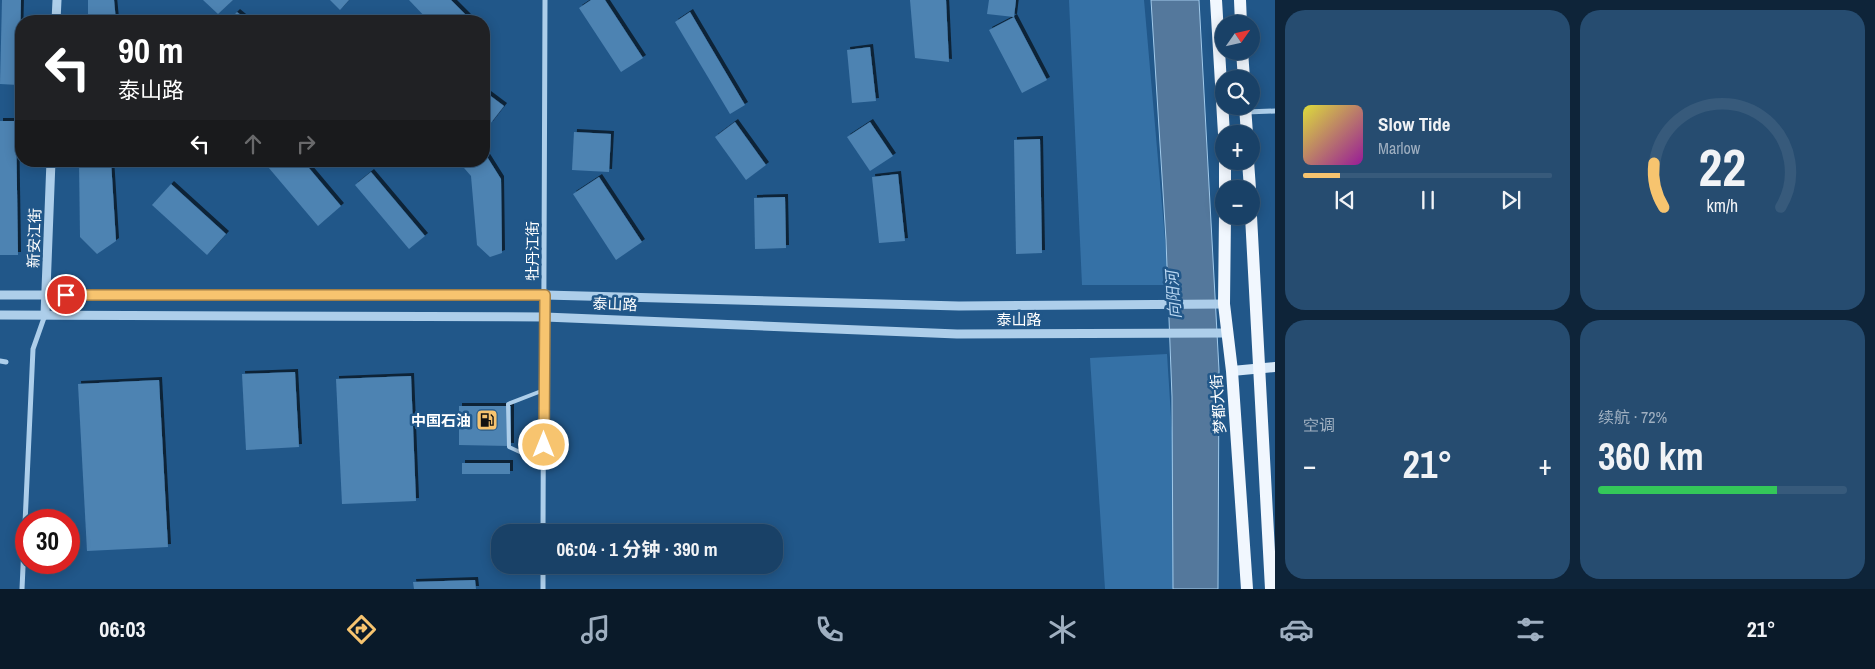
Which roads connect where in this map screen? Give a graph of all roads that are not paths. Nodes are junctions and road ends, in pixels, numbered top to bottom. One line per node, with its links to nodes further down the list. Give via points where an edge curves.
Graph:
1 (57, 0): 5 (street)
2 (545, 0): 15 (street, 牡丹江街)
3 (1216, 0): 9 (main road)
4 (1240, 0): 6 (main road)
5 (56, 15)
6 (1241, 15)
7 (1260, 110): 8 (street)
8 (1275, 111)
9 (1223, 125)
10 (51, 167): 14 (street, 新安江街)
11 (1225, 225): 16 (main road, 梦都大街)
12 (1251, 225): 22 (main road)
13 (0, 295): 14 (street, 泰山路)
14 (46, 295): 15 (street, 泰山路); 18 (street, 新安江街)
15 (545, 295): 16 (street, 泰山路, via 959,306); 19 (street, 牡丹江街)
16 (1224, 304): 20 (main road, 梦都大街)
17 (0, 315): 18 (street, 泰山路)
18 (45, 315): 19 (street, 泰山路); 28 (street, via 33,349)
19 (545, 316): 20 (street, 泰山路, via 957,334); 24 (street, 牡丹江街)
20 (1228, 333): 23 (main road, 梦都大街)
21 (1275, 367): 22 (main road)
22 (1259, 369): 23 (main road); 31 (main road)
23 (1232, 371): 30 (main road, 梦都大街)
24 (544, 390): 25 (street, 牡丹江街); 25 (lane, via 508,404 509,447)
25 (544, 463): 26 (street, 牡丹江街)
26 (543, 524)
27 (543, 574): 29 (street)
28 (22, 589)
29 (543, 589)
30 (1248, 589)
31 (1271, 589)

